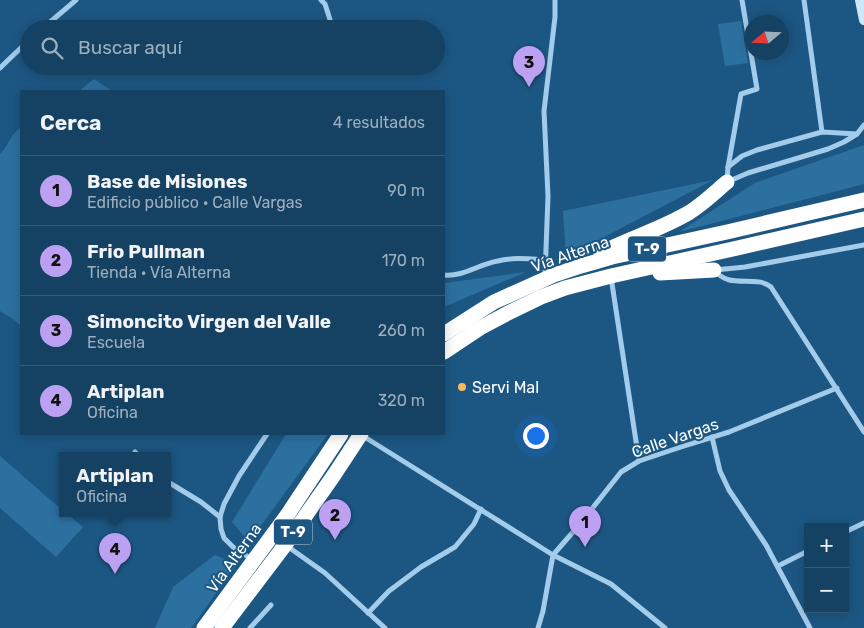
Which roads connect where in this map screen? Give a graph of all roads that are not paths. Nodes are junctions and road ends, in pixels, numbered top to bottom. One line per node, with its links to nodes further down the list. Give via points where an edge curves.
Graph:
1 (76, 0): 7 (street)
2 (321, 0): 8 (street, via 326,4)
3 (555, 0): 19 (street, via 544,111 548,196)
4 (742, 0): 15 (street, via 757,89 742,94)
5 (804, 0): 13 (street)
6 (862, 2): 9 (main road)
7 (53, 20)
8 (331, 20)
9 (864, 20)
10 (20, 49): 11 (street)
11 (0, 68)
12 (864, 125): 14 (street, T-9)
13 (822, 132): 14 (street); 15 (street, via 742,156)
14 (857, 134): 15 (street, T-9, via 828,149 748,173)
15 (727, 174): 23 (highway, T-9, via 705,201 690,211)
16 (864, 200): 23 (highway, Vía Alterna / T-9, via 612,257)
17 (864, 218): 22 (highway, Vía Alterna / T-9)
18 (864, 245): 20 (street)
19 (546, 260): 21 (street, via 498,260 461,274); 23 (street)
20 (714, 270): 22 (highway); 26 (street, via 729,280 762,282 771,286)
21 (445, 275)
22 (611, 276): 25 (highway, Vía Alterna / T-9, via 541,298 501,317); 33 (street)
23 (550, 277): 24 (highway, Vía Alterna / T-9, via 494,302)
24 (445, 333)
25 (445, 351)
26 (836, 388): 27 (street); 32 (street, Calle Vargas)
27 (864, 432)
28 (266, 435): 36 (street, via 239,476)
29 (340, 435): 42 (highway, Vía Alterna / T-9)
30 (360, 435): 39 (highway, Vía Alterna / T-9)
31 (363, 435): 35 (street)
32 (712, 437): 33 (street, Calle Vargas); 43 (street, via 729,490)
33 (639, 461): 41 (street, Calle Vargas, via 621,472)
34 (171, 484): 36 (street)
35 (481, 509): 41 (street); 45 (street, via 474,524 455,547 389,591)
36 (220, 517): 42 (street, via 224,538)
37 (864, 523): 38 (street)
38 (849, 530)
39 (285, 544): 45 (street, via 325,573); 47 (highway, Vía Alterna / T-9)
40 (804, 553): 43 (street)
41 (553, 554): 50 (street); 51 (street, via 611,584)
42 (254, 560): 46 (highway, Vía Alterna / T-9)
43 (778, 566): 52 (street)
44 (271, 605): 48 (street)
45 (368, 613): 49 (street)
46 (204, 628)
47 (222, 628)
48 (250, 628)
49 (384, 628)
50 (538, 628)
51 (665, 628)
52 (810, 628)

